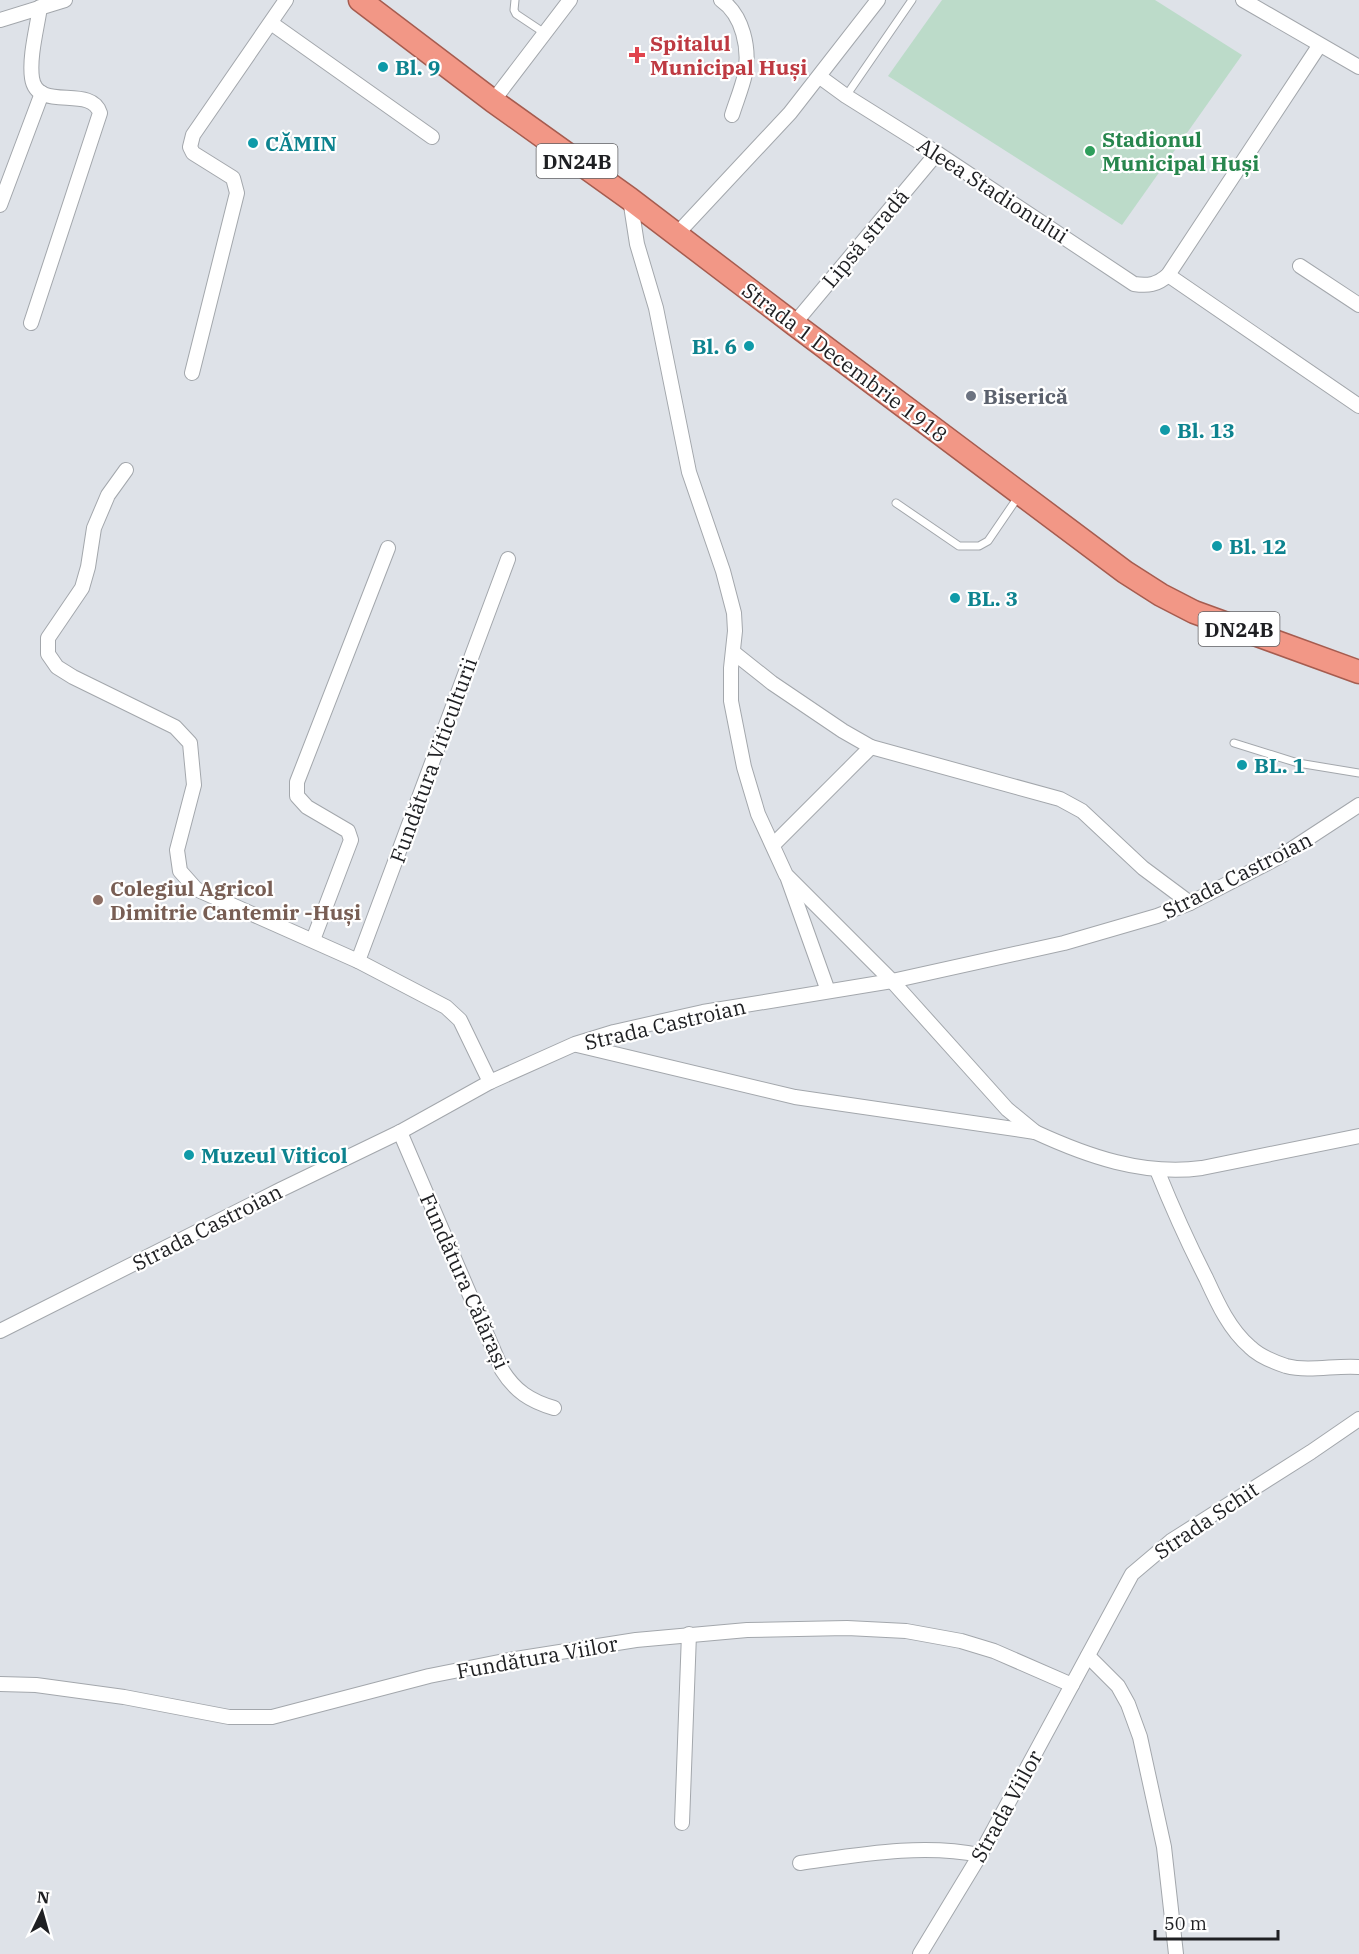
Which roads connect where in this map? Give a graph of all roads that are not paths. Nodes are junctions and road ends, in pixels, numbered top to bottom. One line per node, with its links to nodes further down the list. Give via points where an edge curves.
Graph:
1 (65, 0): 10 (street)
2 (286, 0): 12 (street)
3 (360, 0): 19 (highway, Strada 1 Decembrie 1918 / DN24B)
4 (515, 0): 13 (lane, via 516,14)
5 (570, 0): 13 (street)
6 (721, 0): 20 (street, via 737,16 747,61)
7 (878, 0): 16 (street)
8 (912, 0): 18 (lane)
9 (1243, 0): 14 (street)
10 (40, 7): 11 (street); 17 (street, via 32,79)
11 (0, 20)
12 (271, 23): 21 (street); 31 (street, via 193,135 190,147 193,153 232,178 237,192)
13 (546, 34): 19 (street)
14 (1319, 46): 15 (street); 27 (street)
15 (1359, 68)
16 (820, 77): 18 (street, Aleea Stadionului); 25 (street)
17 (42, 93): 24 (street); 29 (street, via 92,101 100,113)
18 (846, 96): 22 (street, Aleea Stadionului)
19 (493, 101): 23 (highway, Strada 1 Decembrie 1918 / DN24B)
20 (732, 115)
21 (432, 137)
22 (937, 153): 27 (street, Aleea Stadionului, via 1134,284 1150,285); 30 (street, Lipsă stradă)
23 (630, 199): 25 (highway, Strada 1 Decembrie 1918 / DN24B); 38 (street, via 689,472 730,591 735,631)
24 (0, 205)
25 (676, 235): 30 (highway, Strada 1 Decembrie 1918 / DN24B)
26 (1300, 266): 28 (street)
27 (1168, 275): 32 (street)
28 (1359, 305)
29 (31, 323)
30 (794, 324): 34 (highway, Strada 1 Decembrie 1918 / DN24B)
31 (192, 372)
32 (1359, 406)
33 (126, 470): 47 (street, via 108,495 94,528 82,588 48,638 48,654 57,667 175,728 190,743 194,784 177,849 180,871 196,889)
34 (1019, 494): 35 (lane, via 988,541 979,546 959,546); 39 (highway, Strada 1 Decembrie 1918 / DN24B, via 1161,595 1194,612)
35 (896, 503)
36 (388, 548): 47 (street, via 297,782 297,796 307,807 348,831 351,840)
37 (508, 559): 48 (street, Fundătura Viticulturii)
38 (733, 652): 41 (street, via 772,684); 44 (street, via 734,724 758,814)
39 (1359, 672)
40 (1234, 743): 42 (lane, via 1298,763)
41 (871, 747): 44 (street); 46 (street, via 1060,799 1082,811 1143,868)
42 (1359, 773)
43 (1359, 805): 46 (street, Strada Castroian, via 1281,856)
44 (772, 845): 45 (street)
45 (786, 875): 49 (street); 50 (street)
46 (1190, 903): 49 (street, Strada Castroian, via 1064,943)
47 (313, 940): 48 (street)
48 (358, 961): 52 (street, via 446,1007 460,1020)
49 (892, 981): 50 (street, Strada Castroian); 54 (street, via 1007,1108)
50 (828, 991): 51 (street, Strada Castroian, via 654,1022)
51 (575, 1044): 52 (street, Strada Castroian); 54 (street, via 795,1096)
52 (490, 1082): 53 (street, Strada Castroian)
53 (400, 1132): 57 (street, Strada Castroian); 59 (street, Fundătura Călărași, via 502,1370 522,1395)
54 (1035, 1132): 56 (street, via 1114,1162)
55 (1359, 1137): 56 (street, via 1202,1168)
56 (1157, 1170): 58 (street, via 1221,1308 1251,1348 1287,1366)
57 (0, 1331)
58 (1359, 1367)
59 (554, 1408)
60 (1359, 1419): 62 (street, Strada Schit, via 1152,1555 1132,1574)
61 (689, 1634): 63 (street, Fundătura Viilor, via 498,1662 272,1717 229,1717 113,1696); 64 (street, Fundătura Viilor, via 837,1628 906,1631 994,1651); 65 (street)
62 (1088, 1656): 64 (street, Strada Viilor); 69 (street, via 1119,1686 1140,1737 1164,1847)
63 (0, 1684)
64 (1072, 1685): 66 (street, Strada Viilor)
65 (682, 1822)
66 (980, 1855): 67 (street, via 925,1850); 68 (street, Strada Viilor)
67 (800, 1863)
68 (920, 1954)
69 (1176, 1954)

